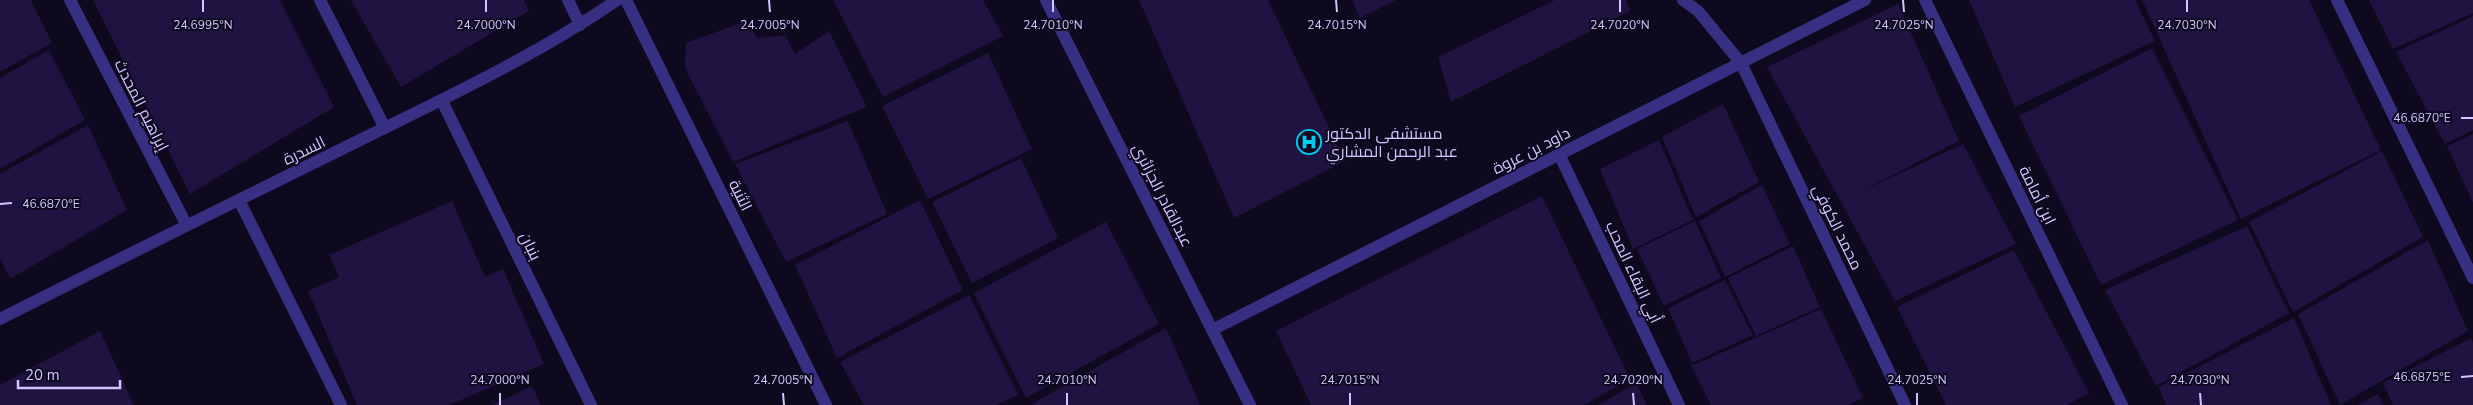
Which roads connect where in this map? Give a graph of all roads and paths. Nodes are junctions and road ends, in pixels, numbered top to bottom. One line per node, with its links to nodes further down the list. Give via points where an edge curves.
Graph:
1 (70, 0): 17 (street, إبراهيم المحدث)
2 (320, 0): 14 (street)
3 (568, 0): 11 (street)
4 (617, 0): 11 (street, السدرة)
5 (626, 0): 23 (street, الثنية)
6 (1046, 0): 20 (street, عبدالقادر الجزائري)
7 (1683, 0): 12 (street, محمد الكوفي, via 1698,12)
8 (1865, 0): 12 (street, داود بن عروة)
9 (1925, 0): 27 (street, ابن أمامة)
10 (2337, 0): 18 (street)
11 (580, 25): 13 (street, السدرة)
12 (1742, 63): 15 (street, داود بن عروة); 26 (street, محمد الكوفي)
13 (442, 101): 14 (street, السدرة); 22 (street, بنبان)
14 (385, 128): 16 (street, السدرة)
15 (1559, 154): 20 (street, داود بن عروة); 25 (street, أبي البقاء المحب)
16 (239, 200): 17 (street, السدرة); 21 (street)
17 (186, 224): 19 (street, السدرة)
18 (2473, 278)
19 (0, 319)
20 (1212, 330): 24 (street, عبدالقادر الجزائري)
21 (340, 405)
22 (591, 405)
23 (826, 405)
24 (1250, 405)
25 (1679, 405)
26 (1905, 405)
27 (2122, 405)

